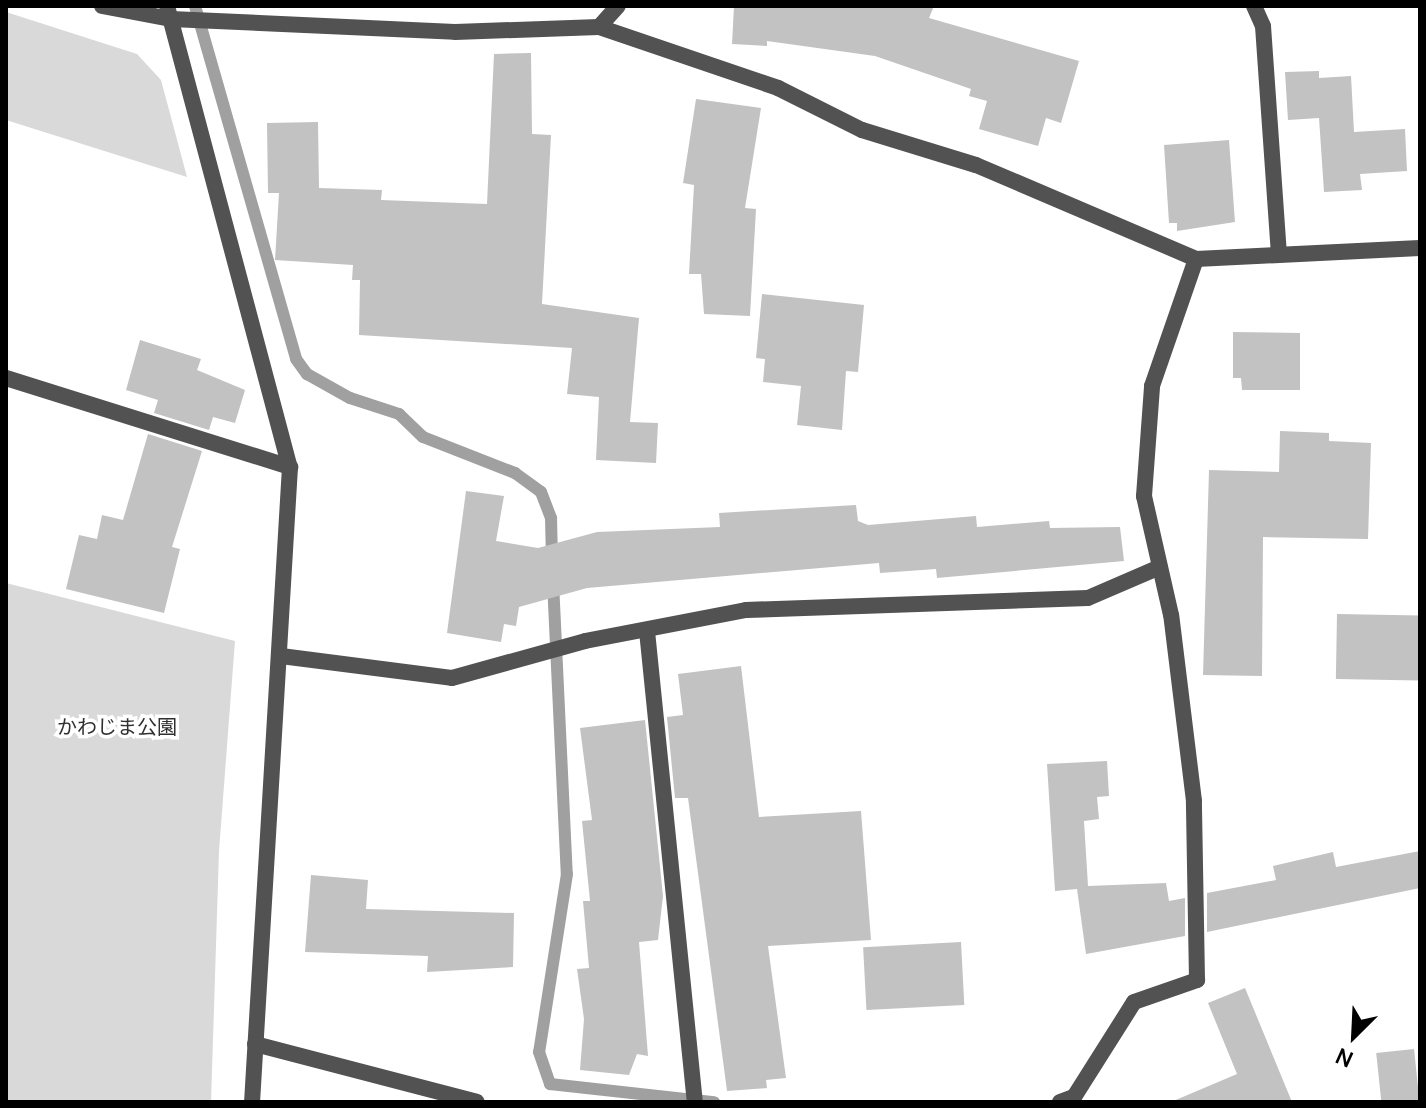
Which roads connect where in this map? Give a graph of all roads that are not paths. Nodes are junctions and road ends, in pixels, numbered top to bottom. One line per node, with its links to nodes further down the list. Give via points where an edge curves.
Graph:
1 (102, 6): 4 (street)
2 (618, 6): 5 (street)
3 (1254, 6): 7 (street, via 1263,26)
4 (169, 12): 5 (street, via 455,32); 10 (street)
5 (599, 27): 8 (street, via 778,88 862,130 976,165)
6 (1420, 248): 7 (street)
7 (1279, 254): 8 (street)
8 (1196, 259): 11 (street, via 1152,386 1144,496)
9 (6, 378): 10 (street)
10 (290, 467): 13 (street)
11 (1160, 567): 12 (street, via 1088,598 746,610); 15 (street, via 1194,801 1197,980 1134,1002)
12 (647, 631): 13 (street, via 585,641 452,678); 18 (street)
13 (281, 656): 14 (street)
14 (255, 1044): 16 (street); 17 (street)
15 (1070, 1100)
16 (252, 1102)
17 (477, 1102)
18 (695, 1102)

